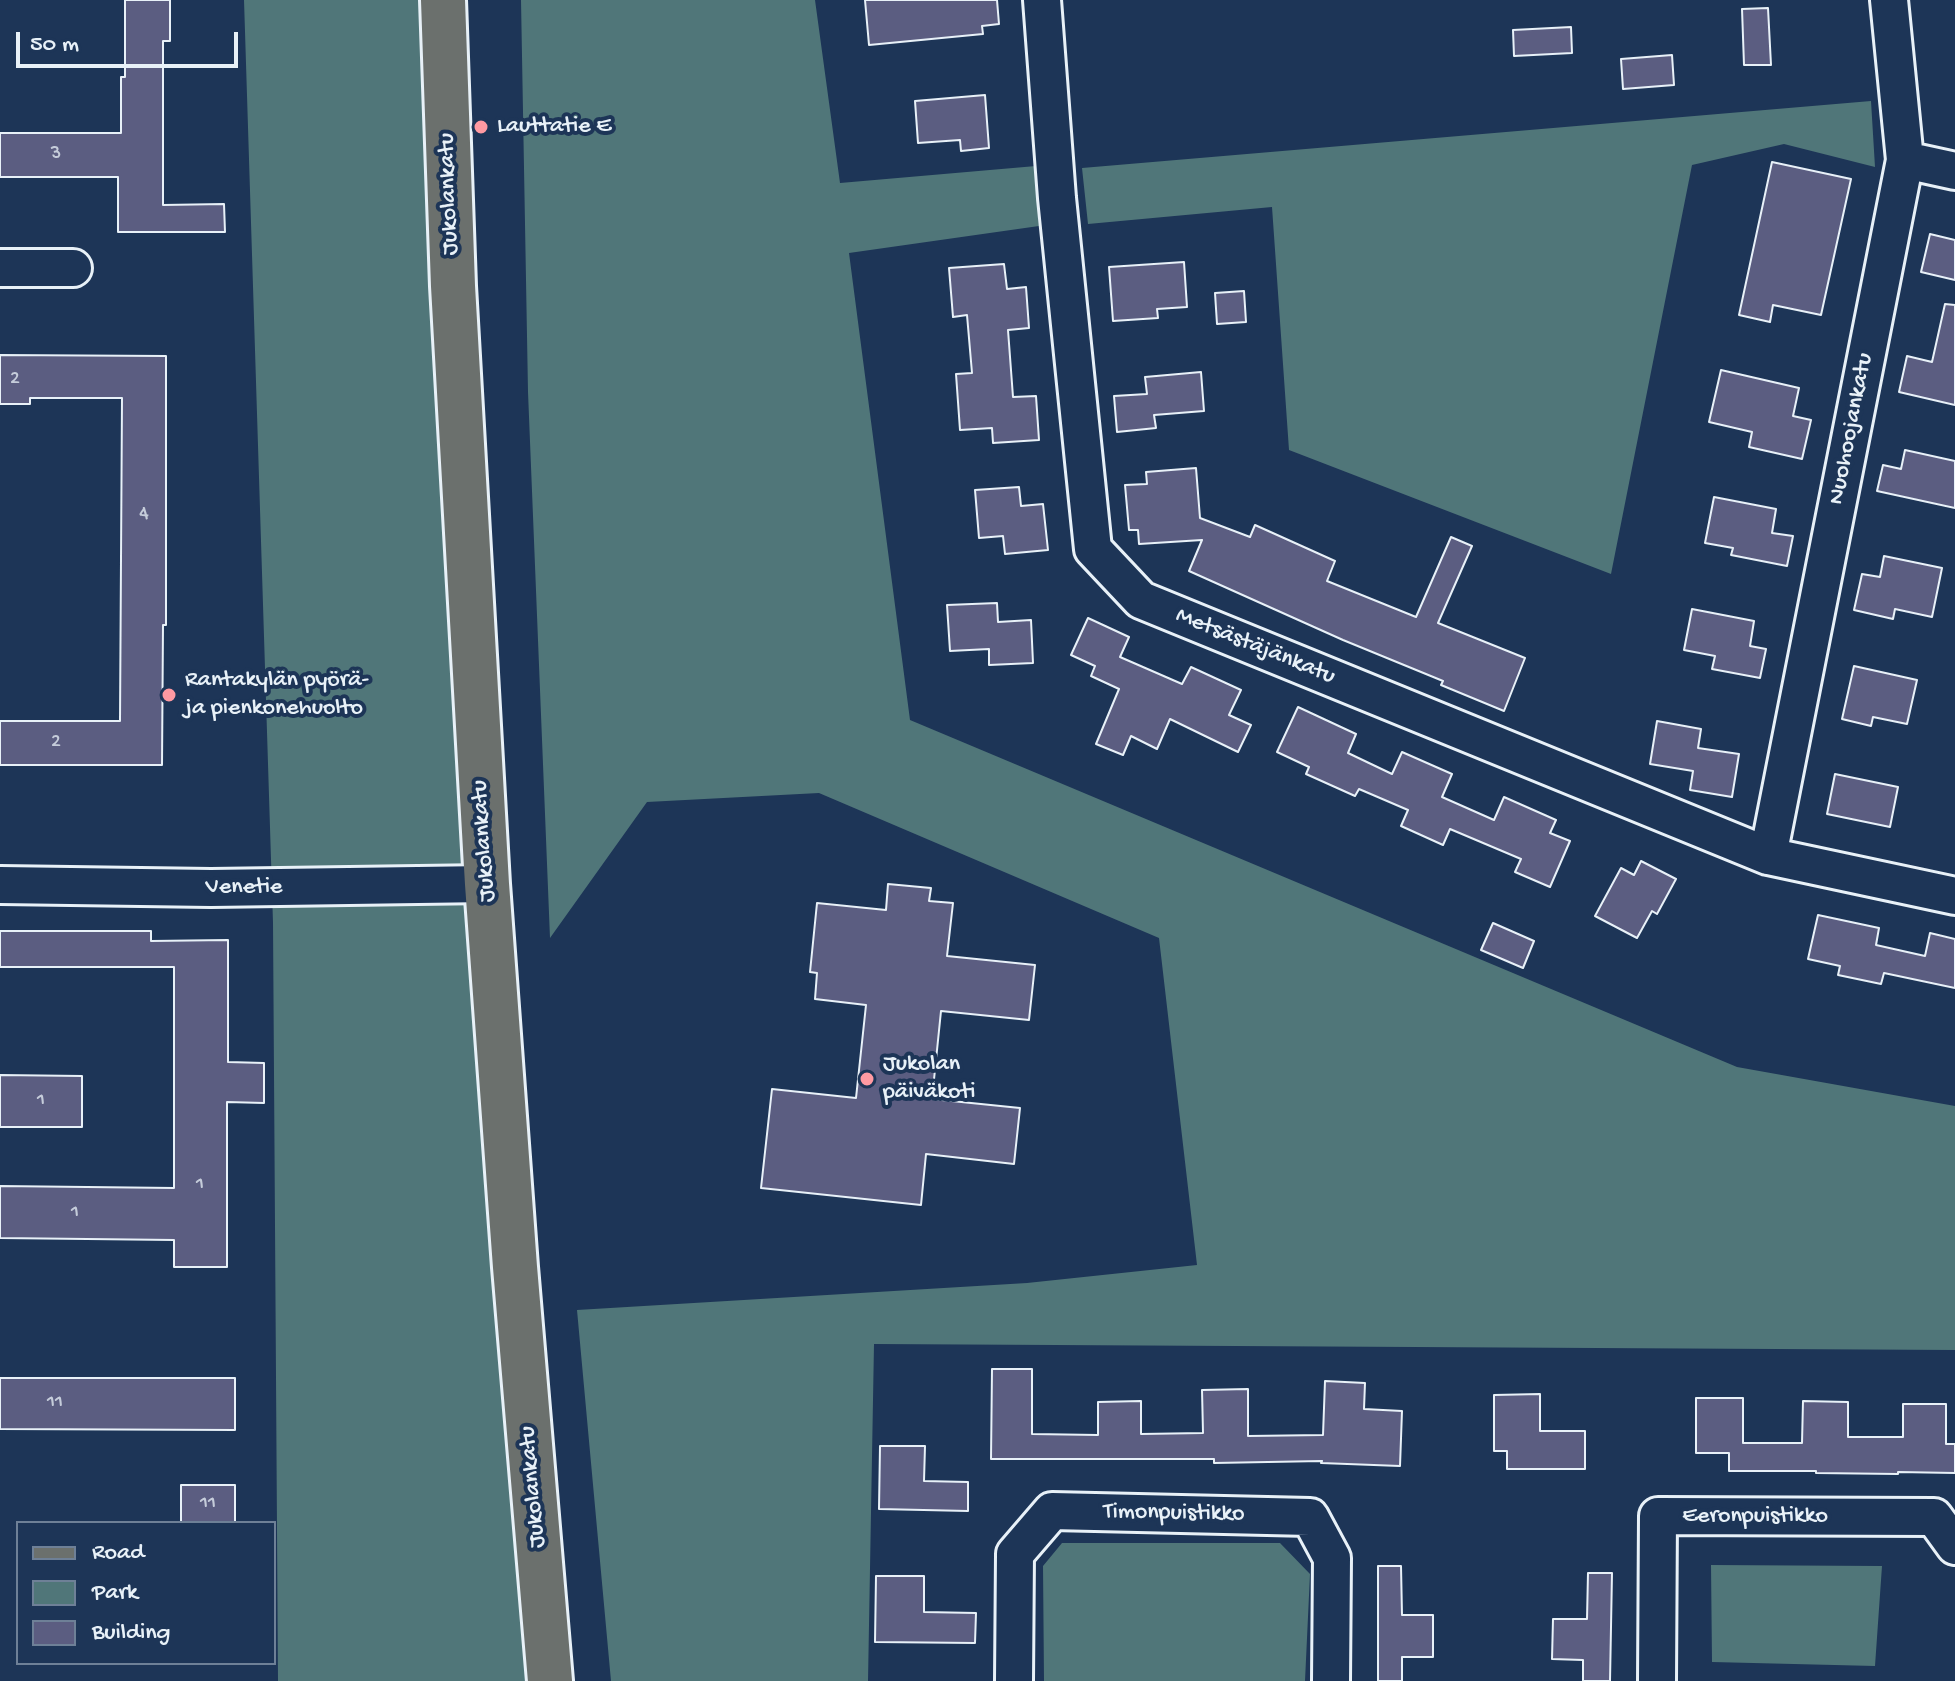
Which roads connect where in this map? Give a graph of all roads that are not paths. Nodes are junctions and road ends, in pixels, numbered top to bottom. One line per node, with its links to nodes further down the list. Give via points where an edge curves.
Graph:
1 (443, 0): 9 (main road, Jukolankatu, via 453,286)
2 (1042, 0): 8 (street, Metsästäjänkatu, via 1093,549 1141,600)
3 (1889, 0): 4 (street, Nuohoojankatu)
4 (1905, 160): 5 (street); 8 (street, Nuohoojankatu)
5 (1955, 171)
6 (0, 268): 7 (street)
7 (73, 268)
8 (1768, 856): 11 (street, Metsästäjänkatu)
9 (487, 884): 10 (street, Venetie); 13 (main road, Jukolankatu)
10 (0, 885)
11 (1955, 896)
12 (1955, 1546): 16 (street, Eeronpuistikko, via 1934,1517 1658,1516)
13 (550, 1681)
14 (1014, 1681): 15 (street, Timonpuistikko, via 1015,1554 1052,1511 1310,1517 1332,1558)
15 (1331, 1681)
16 (1657, 1681)

